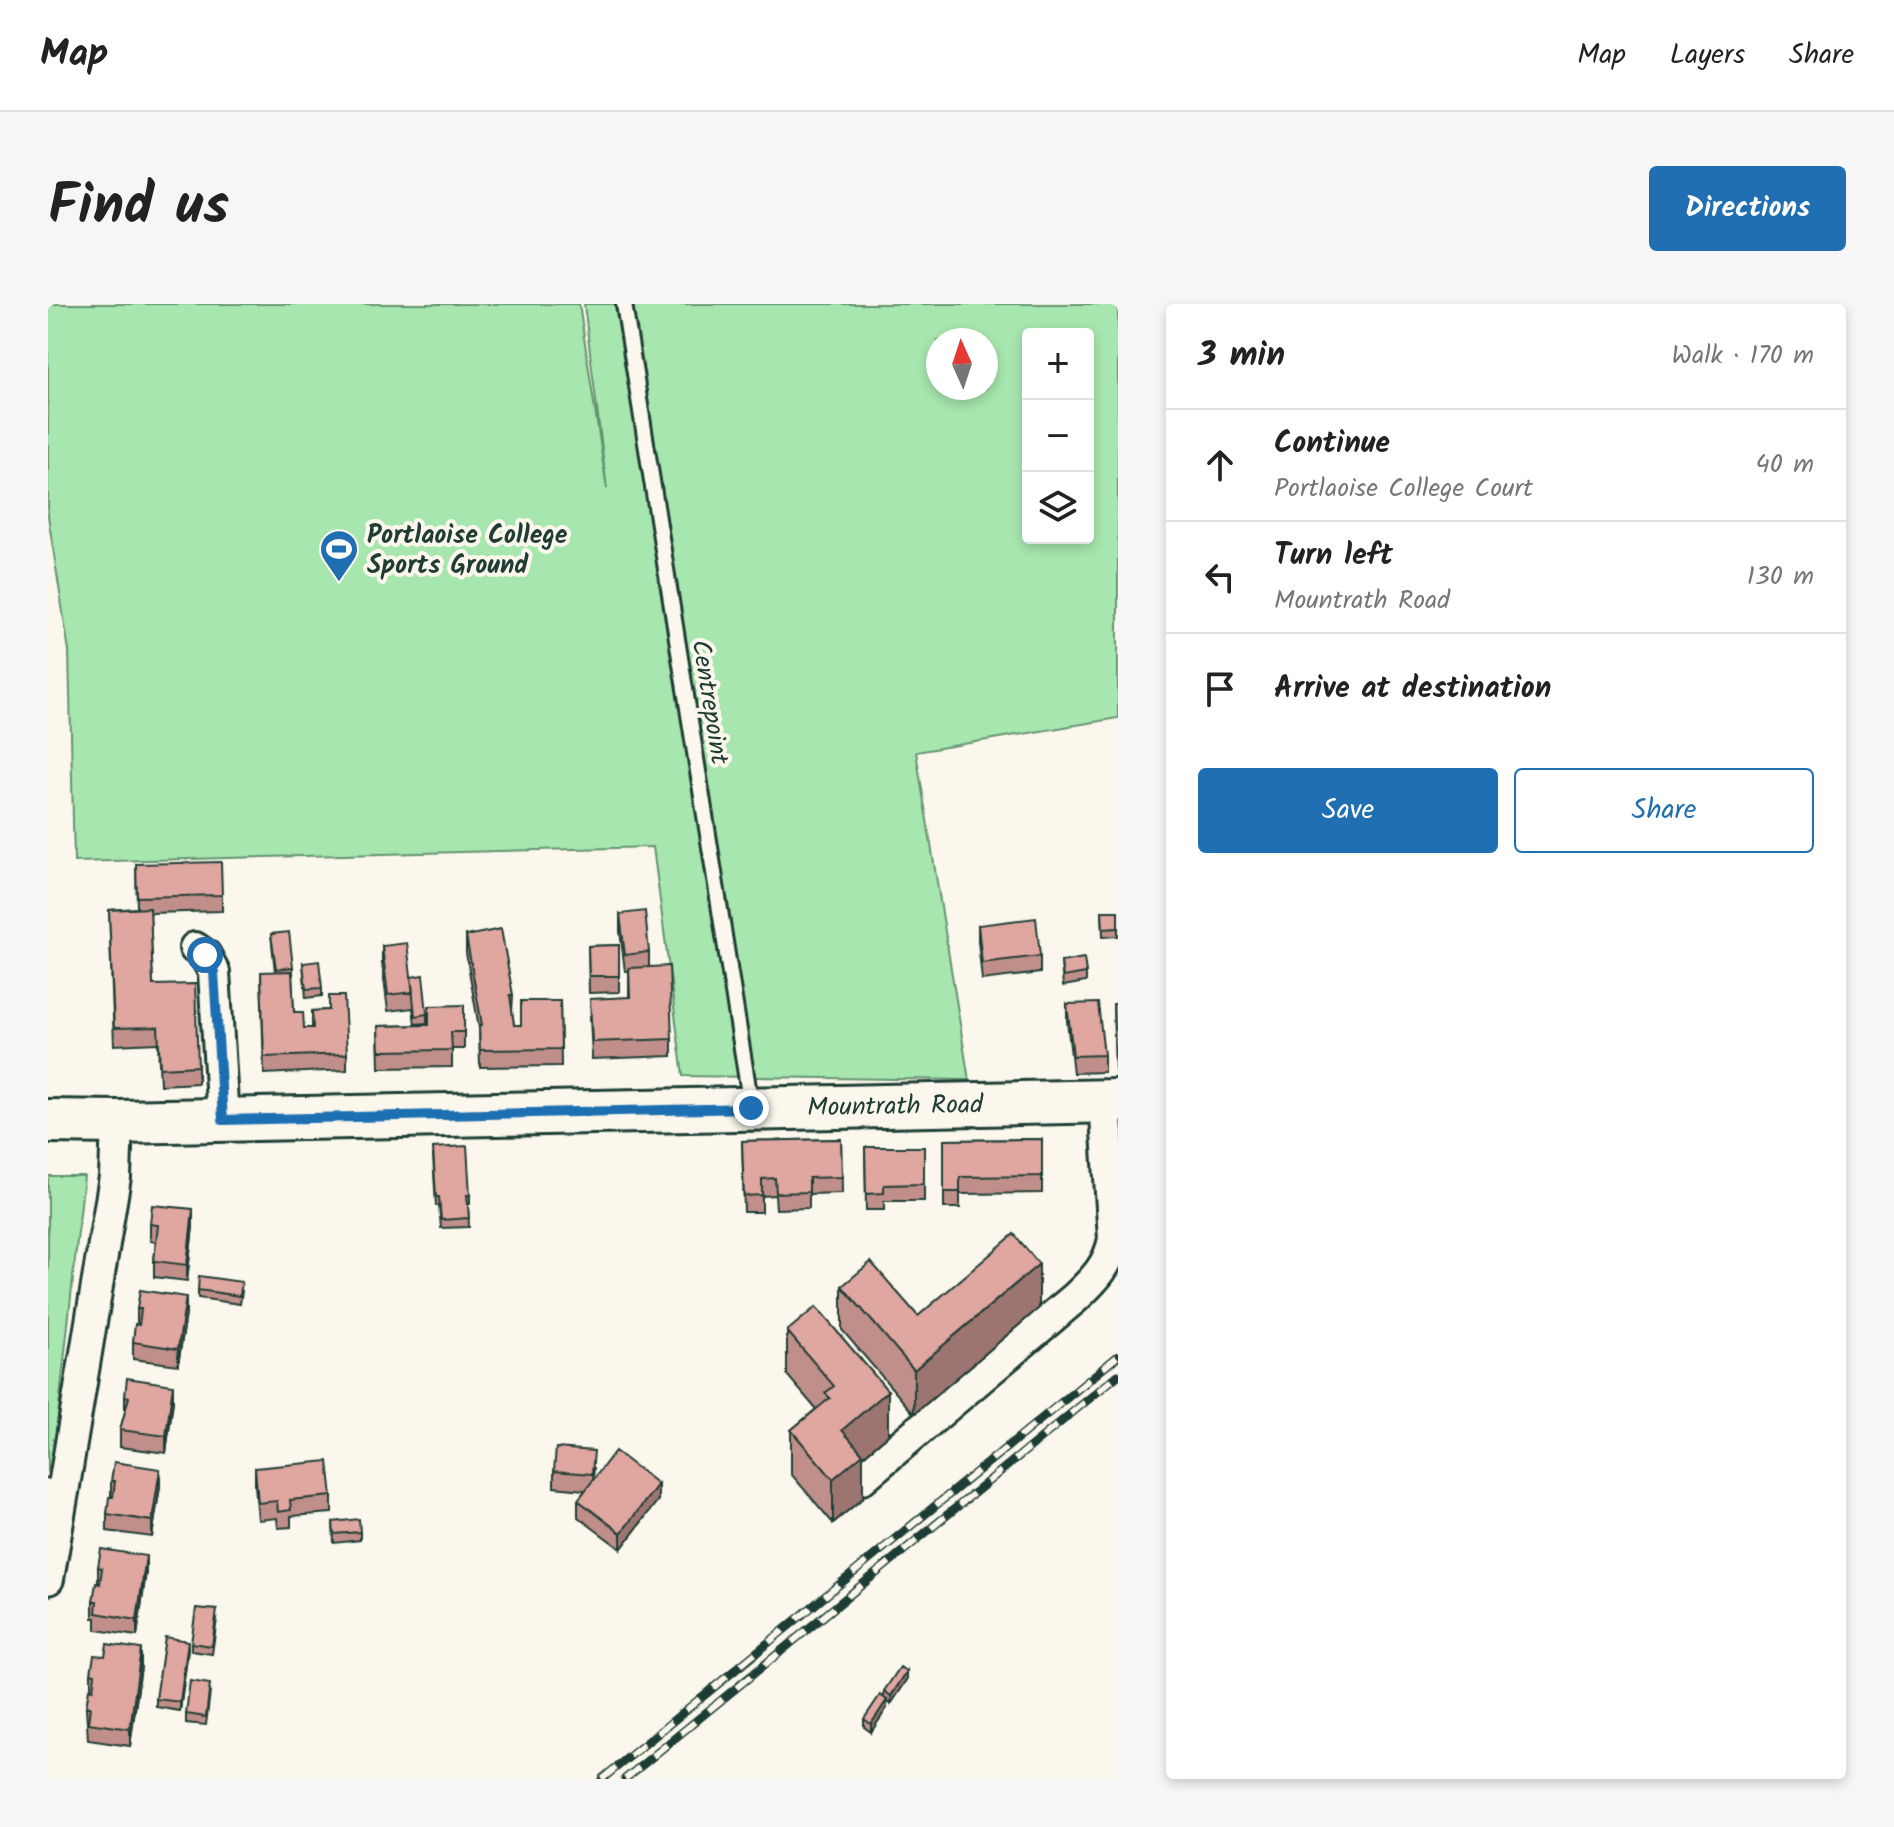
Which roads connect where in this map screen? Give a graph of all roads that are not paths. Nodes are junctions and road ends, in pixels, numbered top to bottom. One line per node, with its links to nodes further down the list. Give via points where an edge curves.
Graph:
1 (624, 304): 4 (lane, Centrepoint)
2 (195, 948): 5 (street, via 214,972)
3 (1112, 1101): 4 (main road, Mountrath Road); 8 (street, via 1114,1239 1100,1274 898,1430)
4 (751, 1108): 5 (main road, Mountrath Road)
5 (223, 1120): 7 (main road, Mountrath Road)
6 (48, 1121): 7 (main road, Mountrath Road)
7 (117, 1122): 9 (street, via 115,1177)
8 (861, 1479)
9 (56, 1494): 10 (street)
10 (48, 1579)

